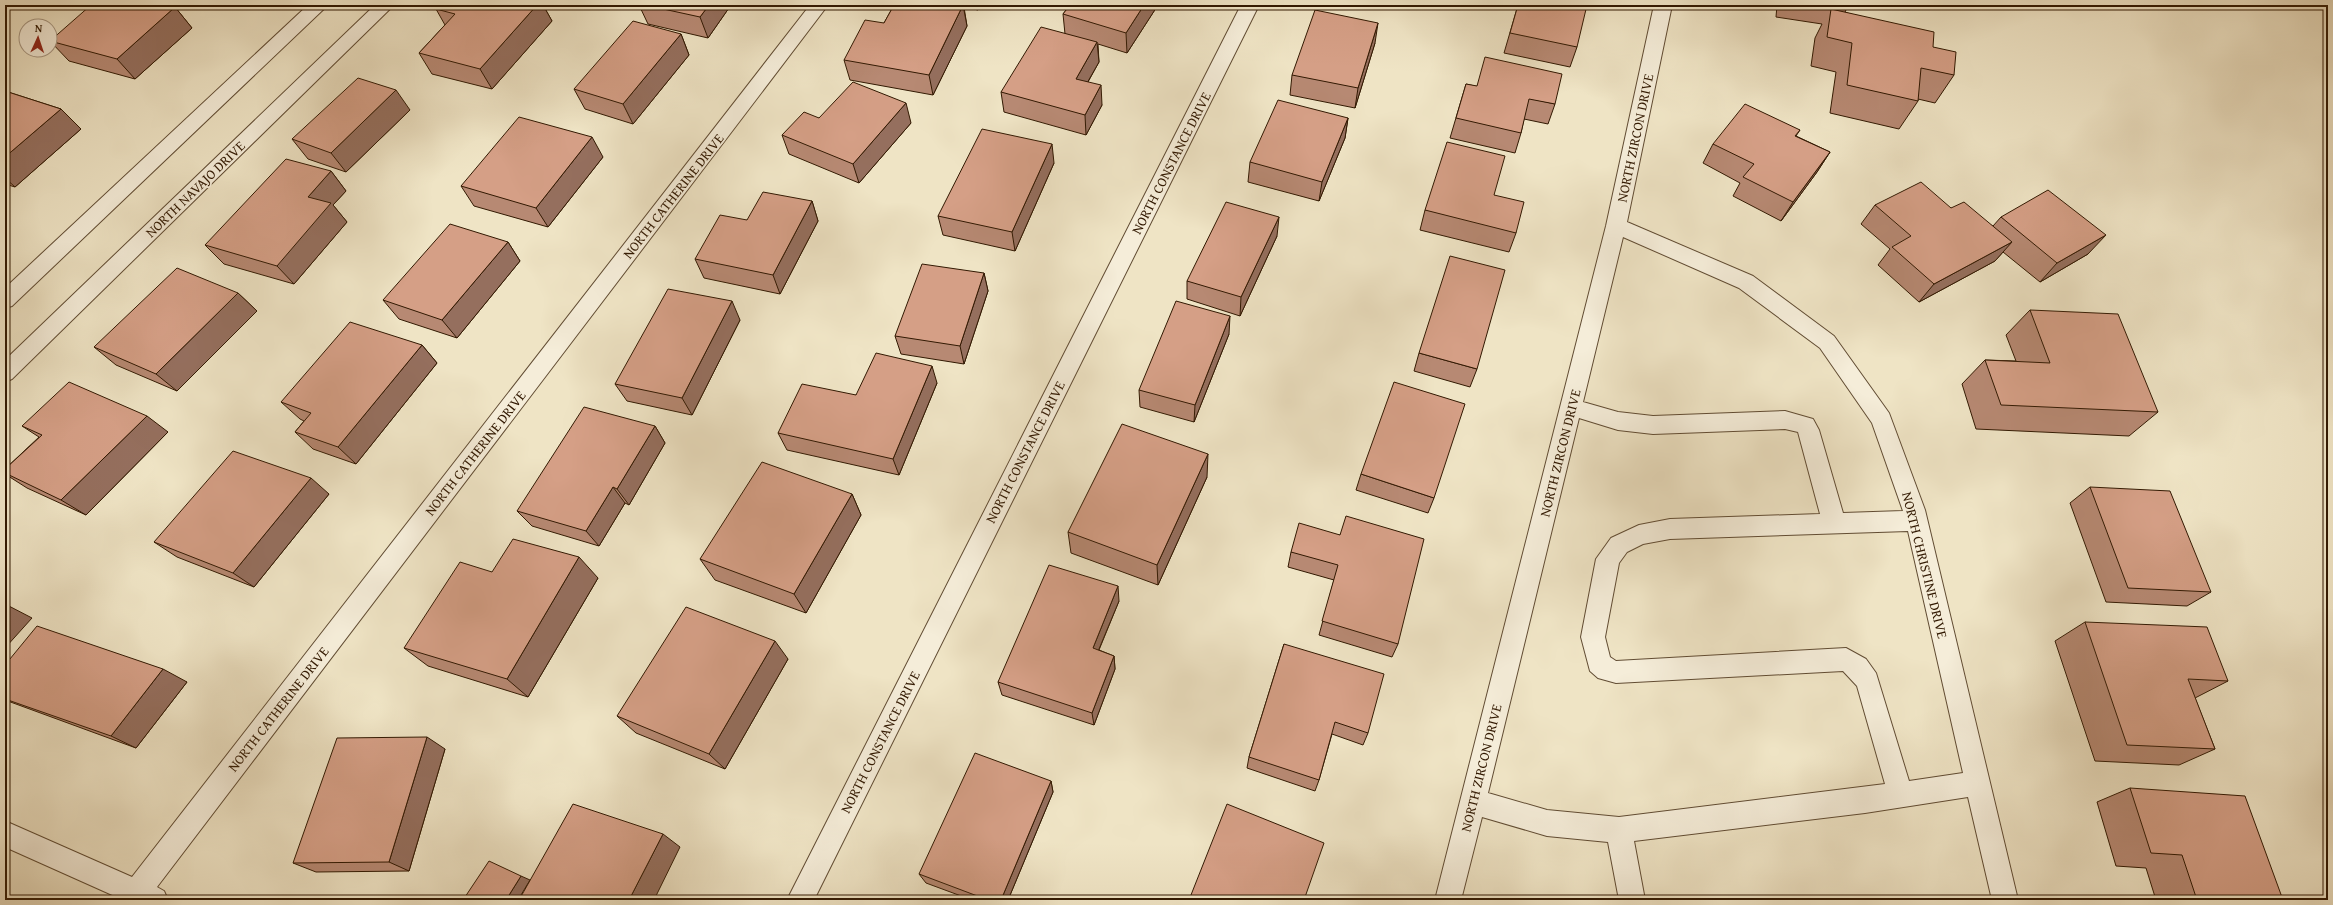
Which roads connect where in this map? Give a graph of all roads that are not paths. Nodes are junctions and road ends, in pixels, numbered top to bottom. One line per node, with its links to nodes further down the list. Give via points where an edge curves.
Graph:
1 (319, 5): 7 (street)
2 (385, 5): 8 (street, NORTH NAVAJO DRIVE)
3 (819, 5): 17 (street, NORTH CATHERINE DRIVE)
4 (1250, 5): 18 (street, NORTH CONSTANCE DRIVE)
5 (1663, 5): 6 (street, NORTH ZIRCON DRIVE)
6 (1616, 226): 9 (street, NORTH ZIRCON DRIVE); 10 (street, NORTH CHRISTINE DRIVE, via 1746,282 1827,342 1881,419)
7 (5, 300)
8 (5, 373)
9 (1571, 407): 11 (street, via 1618,421 1653,425 1785,420 1805,424); 14 (street, NORTH ZIRCON DRIVE)
10 (1916, 521): 11 (street); 12 (street, NORTH CHRISTINE DRIVE)
11 (1834, 523): 13 (street, via 1670,529 1639,535 1619,545 1608,559 1593,637 1595,653 1599,663 1607,670 1616,672 1846,660 1856,664 1869,686)
12 (1978, 783): 13 (street); 21 (street, NORTH CHRISTINE DRIVE)
13 (1901, 795): 15 (street)
14 (1472, 801): 15 (street, via 1547,822); 19 (street, NORTH ZIRCON DRIVE)
15 (1619, 830): 20 (street)
16 (5, 834): 17 (street)
17 (142, 897)
18 (800, 900)
19 (1448, 900)
20 (1632, 900)
21 (2005, 900)

